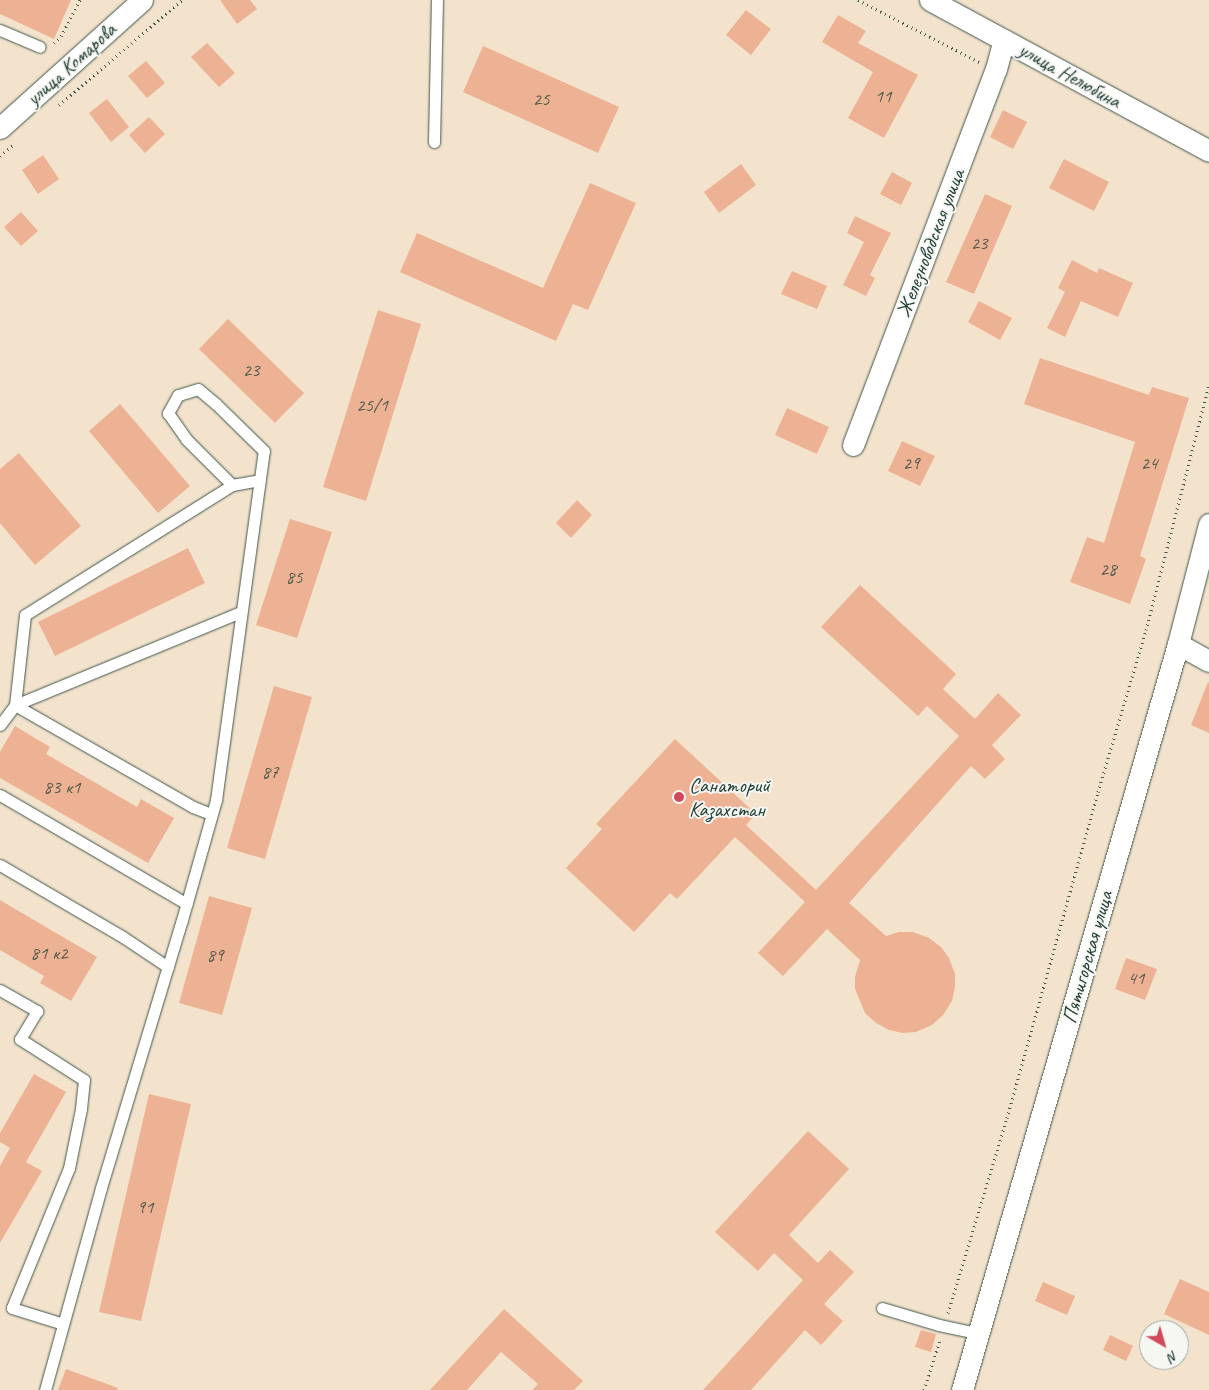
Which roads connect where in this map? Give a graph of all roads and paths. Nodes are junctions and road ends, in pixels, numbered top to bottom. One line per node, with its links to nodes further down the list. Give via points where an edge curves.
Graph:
1 (80, 0): 9 (path, via 61,36 49,46)
2 (182, 0): 11 (path)
3 (437, 0): 13 (lane)
4 (858, 0): 10 (path, via 960,54)
5 (930, 0): 8 (street, улица Нелюбина)
6 (132, 2): 12 (street, улица Комарова)
7 (0, 30): 9 (lane)
8 (1004, 40): 10 (street, Железноводская улица); 14 (street, улица Нелюбина)
9 (40, 47)
10 (996, 69): 17 (street, Железноводская улица)
11 (56, 106)
12 (7, 136): 15 (path)
13 (434, 142)
14 (1209, 151)
15 (0, 156)
16 (1209, 385): 34 (path, via 1146,630 1007,1118)
17 (853, 445)
18 (260, 480): 19 (lane); 19 (lane, via 264,451 198,389 178,394 168,413 186,440); 21 (lane)
19 (232, 485): 24 (lane, via 25,615)
20 (1209, 524): 22 (street, Пятигорская улица)
21 (241, 612): 24 (lane); 27 (lane)
22 (1178, 644): 23 (street); 35 (street, Пятигорская улица)
23 (1209, 661)
24 (15, 705): 25 (lane); 27 (lane, via 193,807)
25 (0, 724)
26 (0, 795): 29 (lane)
27 (212, 814): 29 (lane)
28 (0, 865): 30 (lane)
29 (186, 904): 30 (lane)
30 (168, 967): 33 (lane)
31 (0, 990): 33 (lane, via 37,1011 20,1039 84,1080 69,1168 12,1308)
32 (882, 1308): 34 (lane)
33 (63, 1324): 36 (lane)
34 (944, 1326): 35 (lane); 37 (path)
35 (978, 1334): 38 (street, Пятигорская улица)
36 (45, 1390)
37 (924, 1390)
38 (962, 1390)

